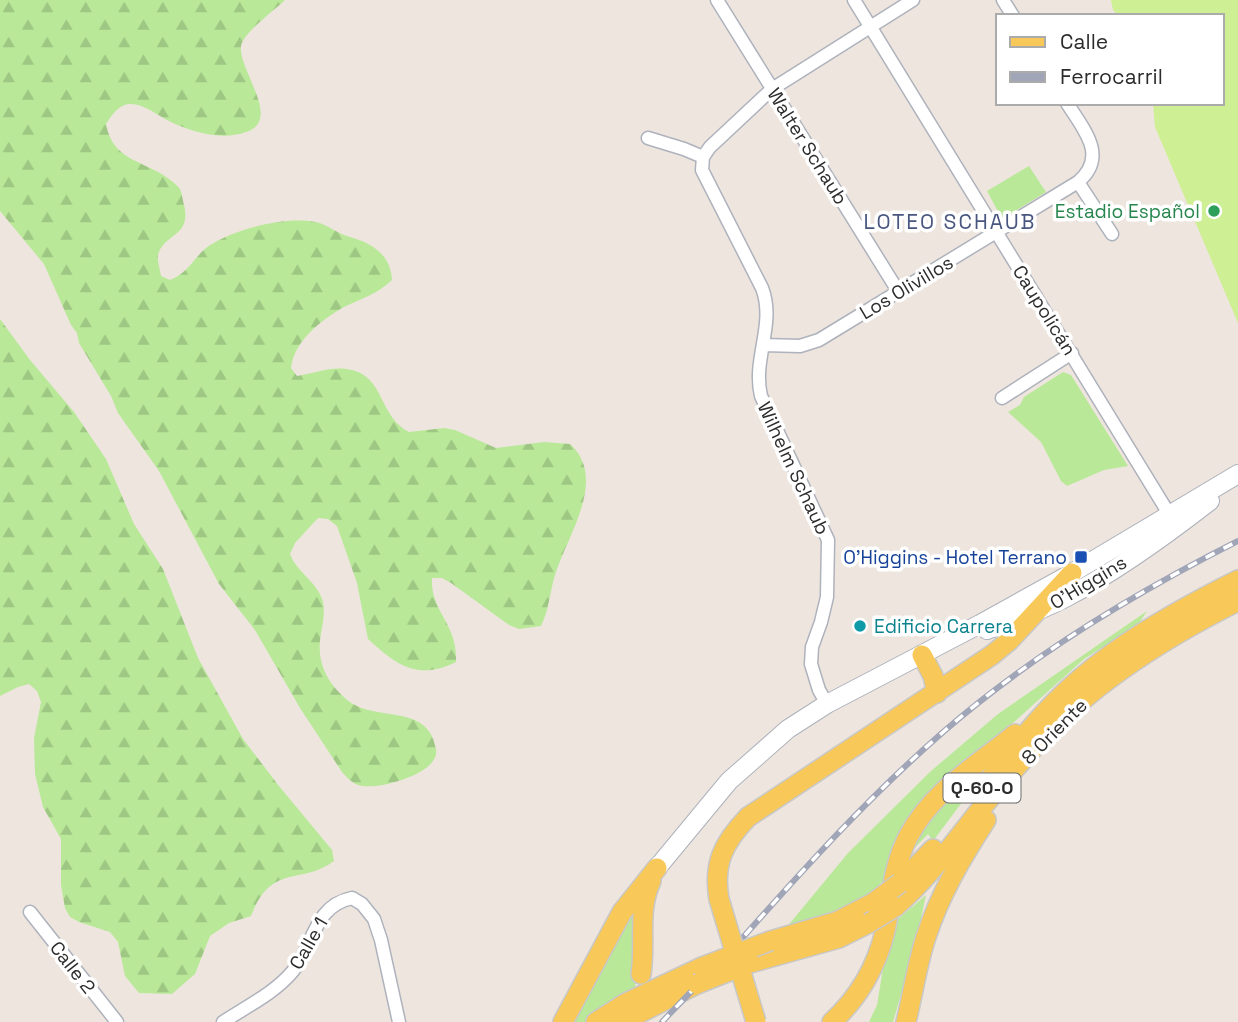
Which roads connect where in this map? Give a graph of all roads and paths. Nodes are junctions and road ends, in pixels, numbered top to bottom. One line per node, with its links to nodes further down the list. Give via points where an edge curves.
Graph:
1 (717, 0): 5 (street, Walter Schaub)
2 (854, 0): 4 (street, Caupolicán)
3 (913, 0): 4 (street)
4 (871, 27): 5 (street); 10 (street, Caupolicán)
5 (772, 89): 8 (street); 12 (street, Walter Schaub)
6 (1068, 105): 9 (street, via 1092,145 1090,166)
7 (648, 138): 8 (street)
8 (703, 157): 13 (street, Wilhelm Schaub, via 702,170 765,296 768,310)
9 (1078, 182): 10 (street, Los Olivillos); 11 (street)
10 (997, 231): 12 (street, Los Olivillos); 14 (street, Caupolicán)
11 (1112, 234)
12 (898, 291): 13 (street, Los Olivillos, via 813,343)
13 (762, 345): 25 (street, Wilhelm Schaub, via 761,396 828,540 827,597 811,664)
14 (1072, 353): 15 (street); 17 (street, Caupolicán)
15 (1002, 398)
16 (1238, 476): 17 (main road, O'Higgins)
17 (1174, 520): 18 (main road, O'Higgins); 21 (main road, O'Higgins, via 1088,585)
18 (1072, 573): 21 (main road); 22 (main road, O'Higgins)
19 (1238, 580): 24 (main road, 8 Oriente / Q-60-O, via 1124,646)
20 (1238, 601): 26 (main road, 8 Oriente / Q-60-O, via 1144,655 1085,699)
21 (1036, 612): 22 (main road, O'Higgins); 23 (main road, via 1000,648)
22 (922, 655): 23 (main road); 25 (main road, O'Higgins)
23 (937, 693): 39 (main road, bridge, via 748,817 732,836 719,860 716,881)
24 (1064, 693): 32 (main road, 8 Oriente / Q-60-O, bridge, via 900,883 838,921 770,941); 40 (main road, via 950,784 919,819 894,872 877,957 855,996)
25 (827, 704): 27 (main road, O'Higgins, via 746,764)
26 (1024, 760): 32 (main road, 8 Oriente / Q-60-O, bridge, via 895,907 839,937); 41 (main road, via 942,895 923,945)
27 (657, 868): 29 (main road); 30 (main road, via 643,903)
28 (30, 912): 33 (street, Calle 2)
29 (619, 917): 30 (main road, via 632,919); 36 (main road)
30 (642, 928): 31 (main road)
31 (641, 974)
32 (700, 975): 37 (main road, Q-60-O, via 626,1003); 38 (main road, Q-60-O)
33 (117, 1022)
34 (223, 1022): 35 (street, Calle 1, via 293,972 326,911 352,898 374,919)
35 (400, 1022)
36 (563, 1022)
37 (596, 1022)
38 (622, 1022)
39 (756, 1022)
40 (832, 1022)
41 (906, 1022)

